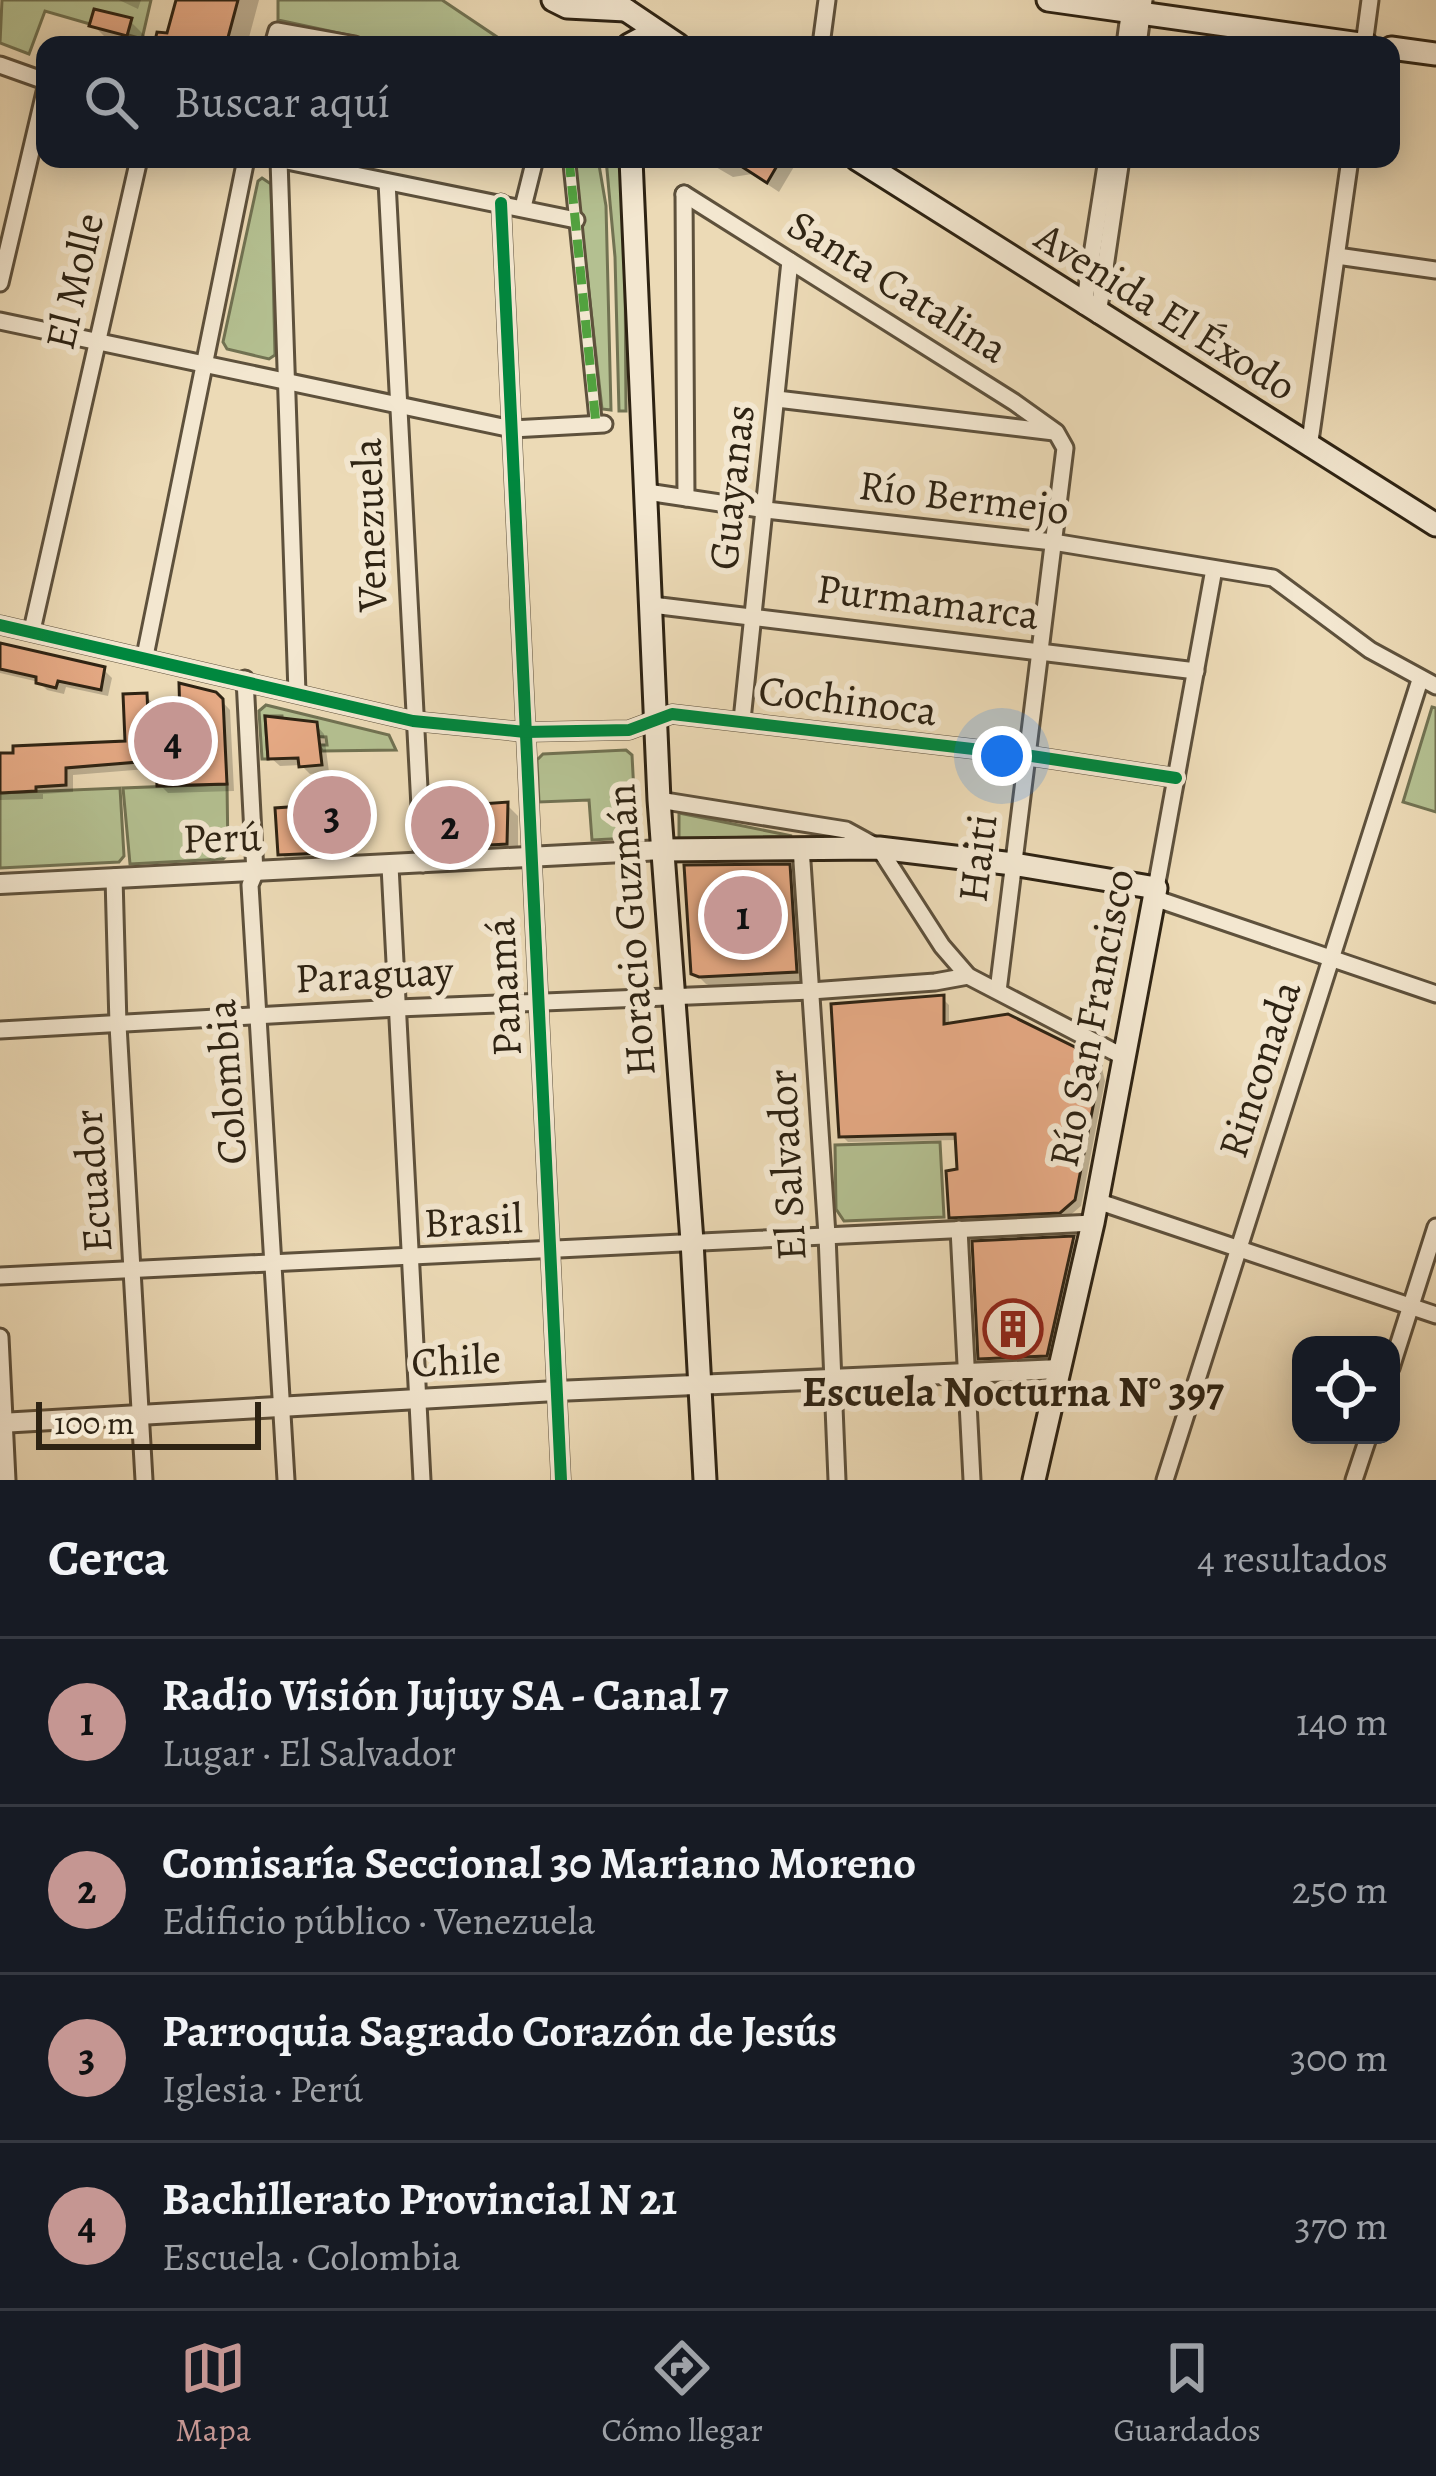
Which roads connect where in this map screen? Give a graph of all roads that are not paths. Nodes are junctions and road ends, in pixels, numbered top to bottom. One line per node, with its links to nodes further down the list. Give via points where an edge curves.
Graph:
1 (553, 0): 5 (main road, via 567,7)
2 (827, 0): 9 (street)
3 (1048, 0): 6 (main road)
4 (1370, 0): 13 (street)
5 (626, 5): 7 (main road); 8 (main road)
6 (1137, 6): 10 (street); 11 (street); 12 (main road)
7 (628, 36)
8 (666, 36)
9 (822, 36)
10 (1128, 36)
11 (1138, 36)
12 (1312, 36)
13 (1366, 36)
14 (1400, 49): 15 (main road)
15 (1436, 54)
16 (0, 65): 17 (street)
17 (36, 78)
18 (36, 130): 37 (street)
19 (137, 168): 40 (street, El Molle)
20 (244, 168): 41 (street)
21 (278, 168): 42 (street)
22 (333, 168): 30 (street)
23 (533, 168): 32 (street)
24 (569, 168): 33 (street)
25 (631, 168): 50 (main road, Horacio Guzmán)
26 (871, 168): 38 (main road, Avenida El Éxodo)
27 (1106, 168): 38 (street)
28 (1119, 168): 38 (street)
29 (1348, 168): 34 (street)
30 (387, 182): 31 (street); 44 (street, Venezuela)
31 (501, 203): 32 (street); 46 (street, Panamá)
32 (523, 207): 33 (street)
33 (576, 220): 45 (street)
34 (1337, 256): 36 (street); 49 (street)
35 (790, 261): 43 (street, Guayanas); 47 (street, Santa Catalina); 51 (street, Santa Catalina, via 684,194)
36 (1436, 270)
37 (0, 283)
38 (1091, 310): 49 (main road, Avenida El Éxodo)
39 (0, 321): 40 (street)
40 (98, 342): 41 (street); 59 (street, El Molle)
41 (204, 363): 42 (street); 61 (street)
42 (288, 380): 44 (street); 65 (street)
43 (777, 399): 47 (street); 52 (street, Guayanas)
44 (400, 405): 46 (street); 68 (street, Venezuela)
45 (600, 424): 46 (street)
46 (512, 429): 69 (street, Panamá)
47 (1055, 432): 48 (street, Santa Catalina)
48 (1065, 448): 54 (street, Haiti)
49 (1309, 448): 53 (main road, Avenida El Éxodo)
50 (646, 492): 51 (street, Río Bermejo); 56 (main road, Horacio Guzmán)
51 (686, 498): 52 (street, Río Bermejo)
52 (766, 510): 54 (street, Río Bermejo); 57 (street, Guayanas)
53 (1436, 525)
54 (1054, 542): 55 (street, Río Bermejo); 60 (street, Haiti)
55 (1214, 569): 62 (street, Río San Francisco); 64 (street, Río Bermejo, via 1273,578)
56 (652, 605): 57 (street, Purmamarca); 66 (main road, Horacio Guzmán)
57 (753, 617): 60 (street, Purmamarca); 67 (street, Guayanas)
58 (0, 625): 59 (street, Cochinoca)
59 (32, 630): 61 (street, Cochinoca)
60 (1038, 650): 62 (street, Purmamarca); 70 (street, Haiti)
61 (145, 656): 63 (street, Cochinoca)
62 (1196, 671): 71 (street, Río San Francisco)
63 (245, 679): 65 (street, Cochinoca); 80 (street, Colombia)
64 (1428, 683): 84 (street, Rinconada)
65 (297, 692): 68 (street, Cochinoca)
66 (655, 718): 67 (street, Cochinoca); 69 (street, Cochinoca, via 629,730); 72 (main road, Horacio Guzmán)
67 (742, 720): 70 (street, Cochinoca)
68 (413, 722): 69 (street, Cochinoca); 77 (street, Venezuela)
69 (526, 732): 76 (street, Panamá)
70 (1025, 755): 71 (street, Cochinoca); 78 (street, Haiti)
71 (1176, 778): 83 (street, Río San Francisco)
72 (659, 800): 74 (street, via 846,830); 75 (main road, Horacio Guzmán)
73 (801, 847): 74 (main road); 75 (main road); 86 (street, El Salvador)
74 (879, 848): 78 (main road); 85 (street)
75 (662, 850): 76 (street, Perú); 89 (main road, Horacio Guzmán)
76 (530, 858): 77 (street, Perú); 90 (street, Panamá)
77 (423, 864): 79 (street, Perú)
78 (1013, 864): 83 (main road); 87 (street, Haiti)
79 (389, 866): 80 (street, Perú); 91 (street)
80 (255, 872): 81 (street, Perú); 92 (street, Colombia)
81 (113, 877): 82 (street, Perú); 93 (street, Ecuador)
82 (0, 884)
83 (1155, 893): 84 (street); 95 (main road, Río San Francisco)
84 (1332, 961): 88 (street); 102 (street, Rinconada)
85 (968, 976): 86 (street, Paraguay); 87 (street)
86 (812, 991): 89 (street, Paraguay); 99 (street, El Salvador)
87 (998, 991): 95 (street)
88 (1436, 994)
89 (675, 996): 90 (street, Paraguay); 100 (main road, Horacio Guzmán)
90 (537, 1001): 91 (street, Paraguay); 101 (street, Panamá)
91 (398, 1008): 92 (street, Paraguay); 103 (street)
92 (258, 1017): 93 (street, Paraguay); 104 (street, Colombia)
93 (118, 1025): 94 (street, Paraguay); 105 (street, Ecuador)
94 (0, 1030)
95 (1122, 1056): 96 (main road, Río San Francisco)
96 (1095, 1212): 98 (street, Brasil); 102 (street); 111 (main road, Río San Francisco)
97 (1436, 1226): 107 (street)
98 (959, 1229): 99 (street, Brasil); 112 (street)
99 (827, 1235): 100 (street, Brasil); 113 (street, El Salvador)
100 (692, 1240): 101 (street, Brasil); 114 (main road, Horacio Guzmán)
101 (550, 1249): 103 (street, Brasil); 115 (street, Panamá)
102 (1238, 1249): 107 (street); 130 (street, Rinconada)
103 (409, 1256): 104 (street, Brasil); 116 (street)
104 (275, 1262): 105 (street, Brasil); 117 (street, Colombia)
105 (134, 1268): 106 (street, Brasil); 118 (street, Ecuador)
106 (0, 1276)
107 (1411, 1307): 108 (street); 110 (street)
108 (1436, 1315)
109 (0, 1337): 119 (street)
110 (1400, 1340)
111 (1060, 1370): 112 (street, Chile); 129 (main road, Río San Francisco)
112 (968, 1373): 113 (street, Chile); 128 (street)
113 (833, 1380): 114 (street, Chile); 127 (street, El Salvador)
114 (699, 1385): 115 (street, Chile); 126 (main road, Horacio Guzmán)
115 (556, 1391): 116 (street, Chile); 125 (street, Panamá)
116 (418, 1398): 117 (street, Chile); 124 (street)
117 (282, 1406): 118 (street, Chile); 123 (street, Colombia)
118 (141, 1413): 119 (street, Chile); 122 (street, Ecuador)
119 (2, 1422): 121 (street)
120 (1366, 1444): 131 (street)
121 (7, 1480)
122 (144, 1480)
123 (286, 1480)
124 (422, 1480)
125 (560, 1480)
126 (705, 1480)
127 (837, 1480)
128 (972, 1480)
129 (1034, 1480)
130 (1165, 1480)
131 (1354, 1480)

